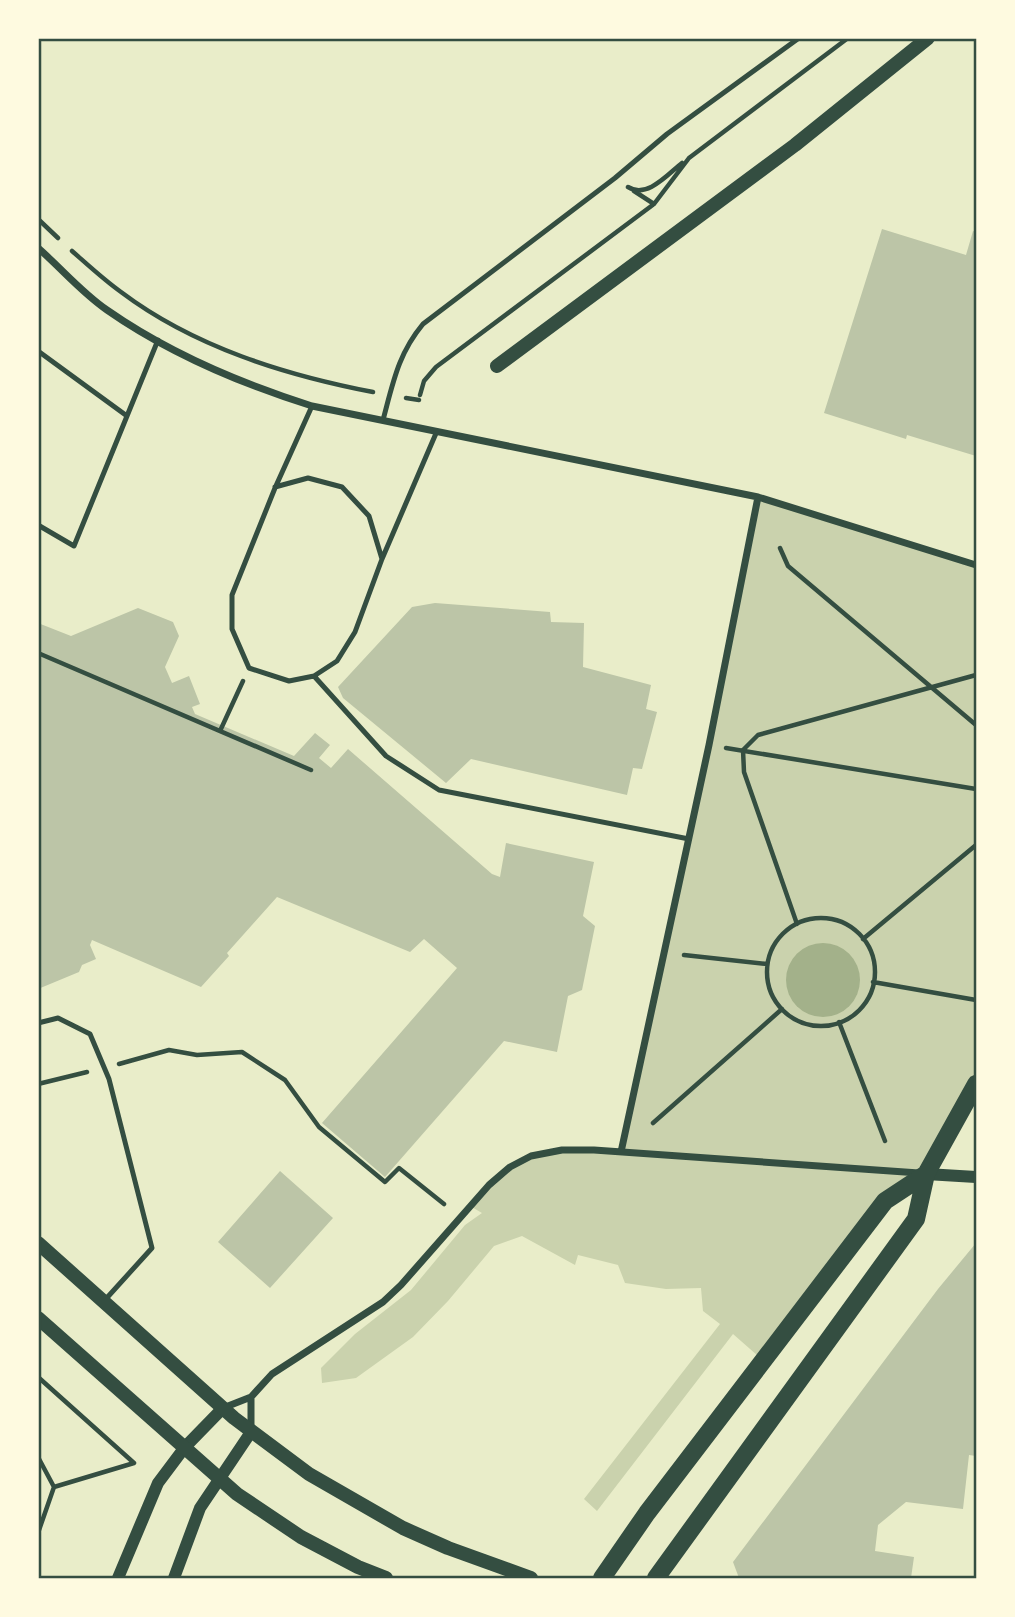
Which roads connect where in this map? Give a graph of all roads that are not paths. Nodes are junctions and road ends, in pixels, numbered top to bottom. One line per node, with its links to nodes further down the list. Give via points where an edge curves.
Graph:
1 (799, 38): 9 (lane, via 667,134 423,324 408,342)
2 (928, 38): 6 (main road, via 795,145)
3 (38, 248): 4 (street, via 105,309)
4 (158, 340): 7 (street, via 199,364); 8 (lane)
5 (38, 351): 8 (lane)
6 (497, 366)
7 (312, 406): 9 (street); 11 (lane)
8 (127, 416): 13 (lane, via 74,546)
9 (383, 420): 10 (street)
10 (437, 431): 12 (street); 14 (lane)
11 (275, 488): 14 (lane, via 308,478 342,487 369,516); 16 (lane, via 232,595 232,629 249,668 289,681)
12 (758, 497): 15 (street); 17 (street)
13 (38, 525)
14 (382, 559): 16 (lane, via 355,632 337,661)
15 (976, 565)
16 (314, 677): 17 (lane, via 386,756 439,790)
17 (688, 839): 20 (street)
18 (38, 1023): 24 (lane, via 58,1018 90,1034 105,1068 152,1248)
19 (976, 1084): 21 (main road)
20 (621, 1152): 21 (street); 26 (street, via 562,1150 531,1156 510,1167 383,1302 284,1365)
21 (926, 1174): 22 (street); 35 (main road, via 885,1201); 36 (main road, via 916,1219)
22 (976, 1177)
23 (38, 1243): 24 (main road)
24 (104, 1301): 27 (main road)
25 (38, 1318): 29 (main road)
26 (251, 1397): 27 (street); 28 (street)
27 (223, 1408): 28 (main road); 29 (street)
28 (251, 1432): 30 (street); 34 (main road, via 309,1474 403,1528)
29 (185, 1447): 30 (main road); 31 (street, via 158,1483)
30 (219, 1478): 32 (street, via 200,1508); 33 (main road, via 301,1536)
31 (118, 1578)
32 (174, 1578)
33 (386, 1578)
34 (531, 1578)
35 (602, 1578)
36 (656, 1578)

